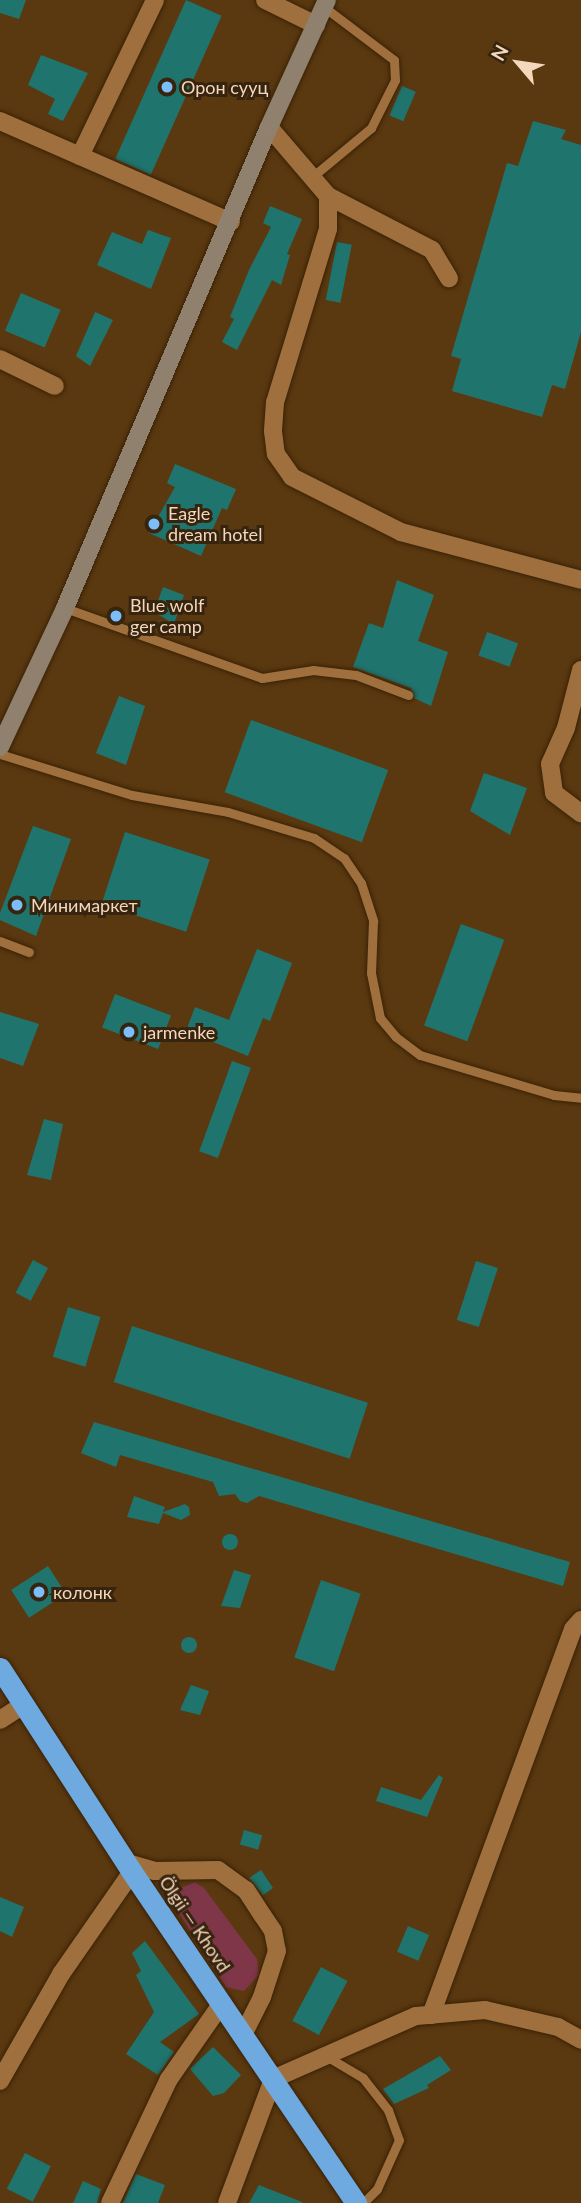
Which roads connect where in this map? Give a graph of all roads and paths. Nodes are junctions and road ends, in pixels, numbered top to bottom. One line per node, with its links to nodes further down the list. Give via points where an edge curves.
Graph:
1 (155, 0): 7 (street)
2 (265, 0): 4 (street)
3 (326, 4): 4 (main road); 8 (lane, via 394,60 395,80 371,128)
4 (316, 25): 6 (main road)
5 (0, 121): 7 (street)
6 (270, 127): 8 (street); 10 (main road)
7 (80, 156): 10 (street)
8 (312, 177): 9 (street)
9 (328, 196): 11 (street, via 432,250); 14 (street, via 328,229 275,402 276,454 292,477 401,532)
10 (231, 222): 15 (main road)
11 (449, 278)
12 (0, 359): 13 (street)
13 (55, 386)
14 (580, 579)
15 (65, 608): 17 (lane, via 262,678 313,670 356,675); 18 (main road)
16 (581, 670): 20 (street, via 566,728 550,764 554,793)
17 (408, 695)
18 (0, 747)
19 (0, 754): 23 (lane, via 132,795 228,813 314,838 344,858 361,883 373,921 371,973 380,1018 396,1037 420,1055 554,1095)
20 (581, 813)
21 (0, 941): 22 (lane)
22 (29, 952)
23 (581, 1098)
24 (581, 1620): 30 (street, via 573,1629)
25 (0, 1668): 26 (highway, Ölgii — Khovd)
26 (23, 1705): 27 (street); 28 (highway, Ölgii — Khovd)
27 (0, 1720)
28 (130, 1868): 29 (highway, Ölgii — Khovd); 31 (street, via 218,1870 246,1890 264,1916 277,1951); 35 (street, via 61,1974)
29 (222, 2003): 31 (highway, Ölgii — Khovd); 36 (street, via 169,2079)
30 (431, 2015): 32 (street, via 485,2010 558,2027); 33 (street, via 416,2016)
31 (243, 2035): 34 (highway, Ölgii — Khovd)
32 (581, 2040)
33 (326, 2056): 34 (street); 39 (lane, via 363,2078 388,2110 399,2140 377,2189)
34 (274, 2079): 37 (street); 38 (highway, Ölgii — Khovd)
35 (0, 2081)
36 (110, 2203)
37 (227, 2203)
38 (356, 2203)
39 (363, 2203)

